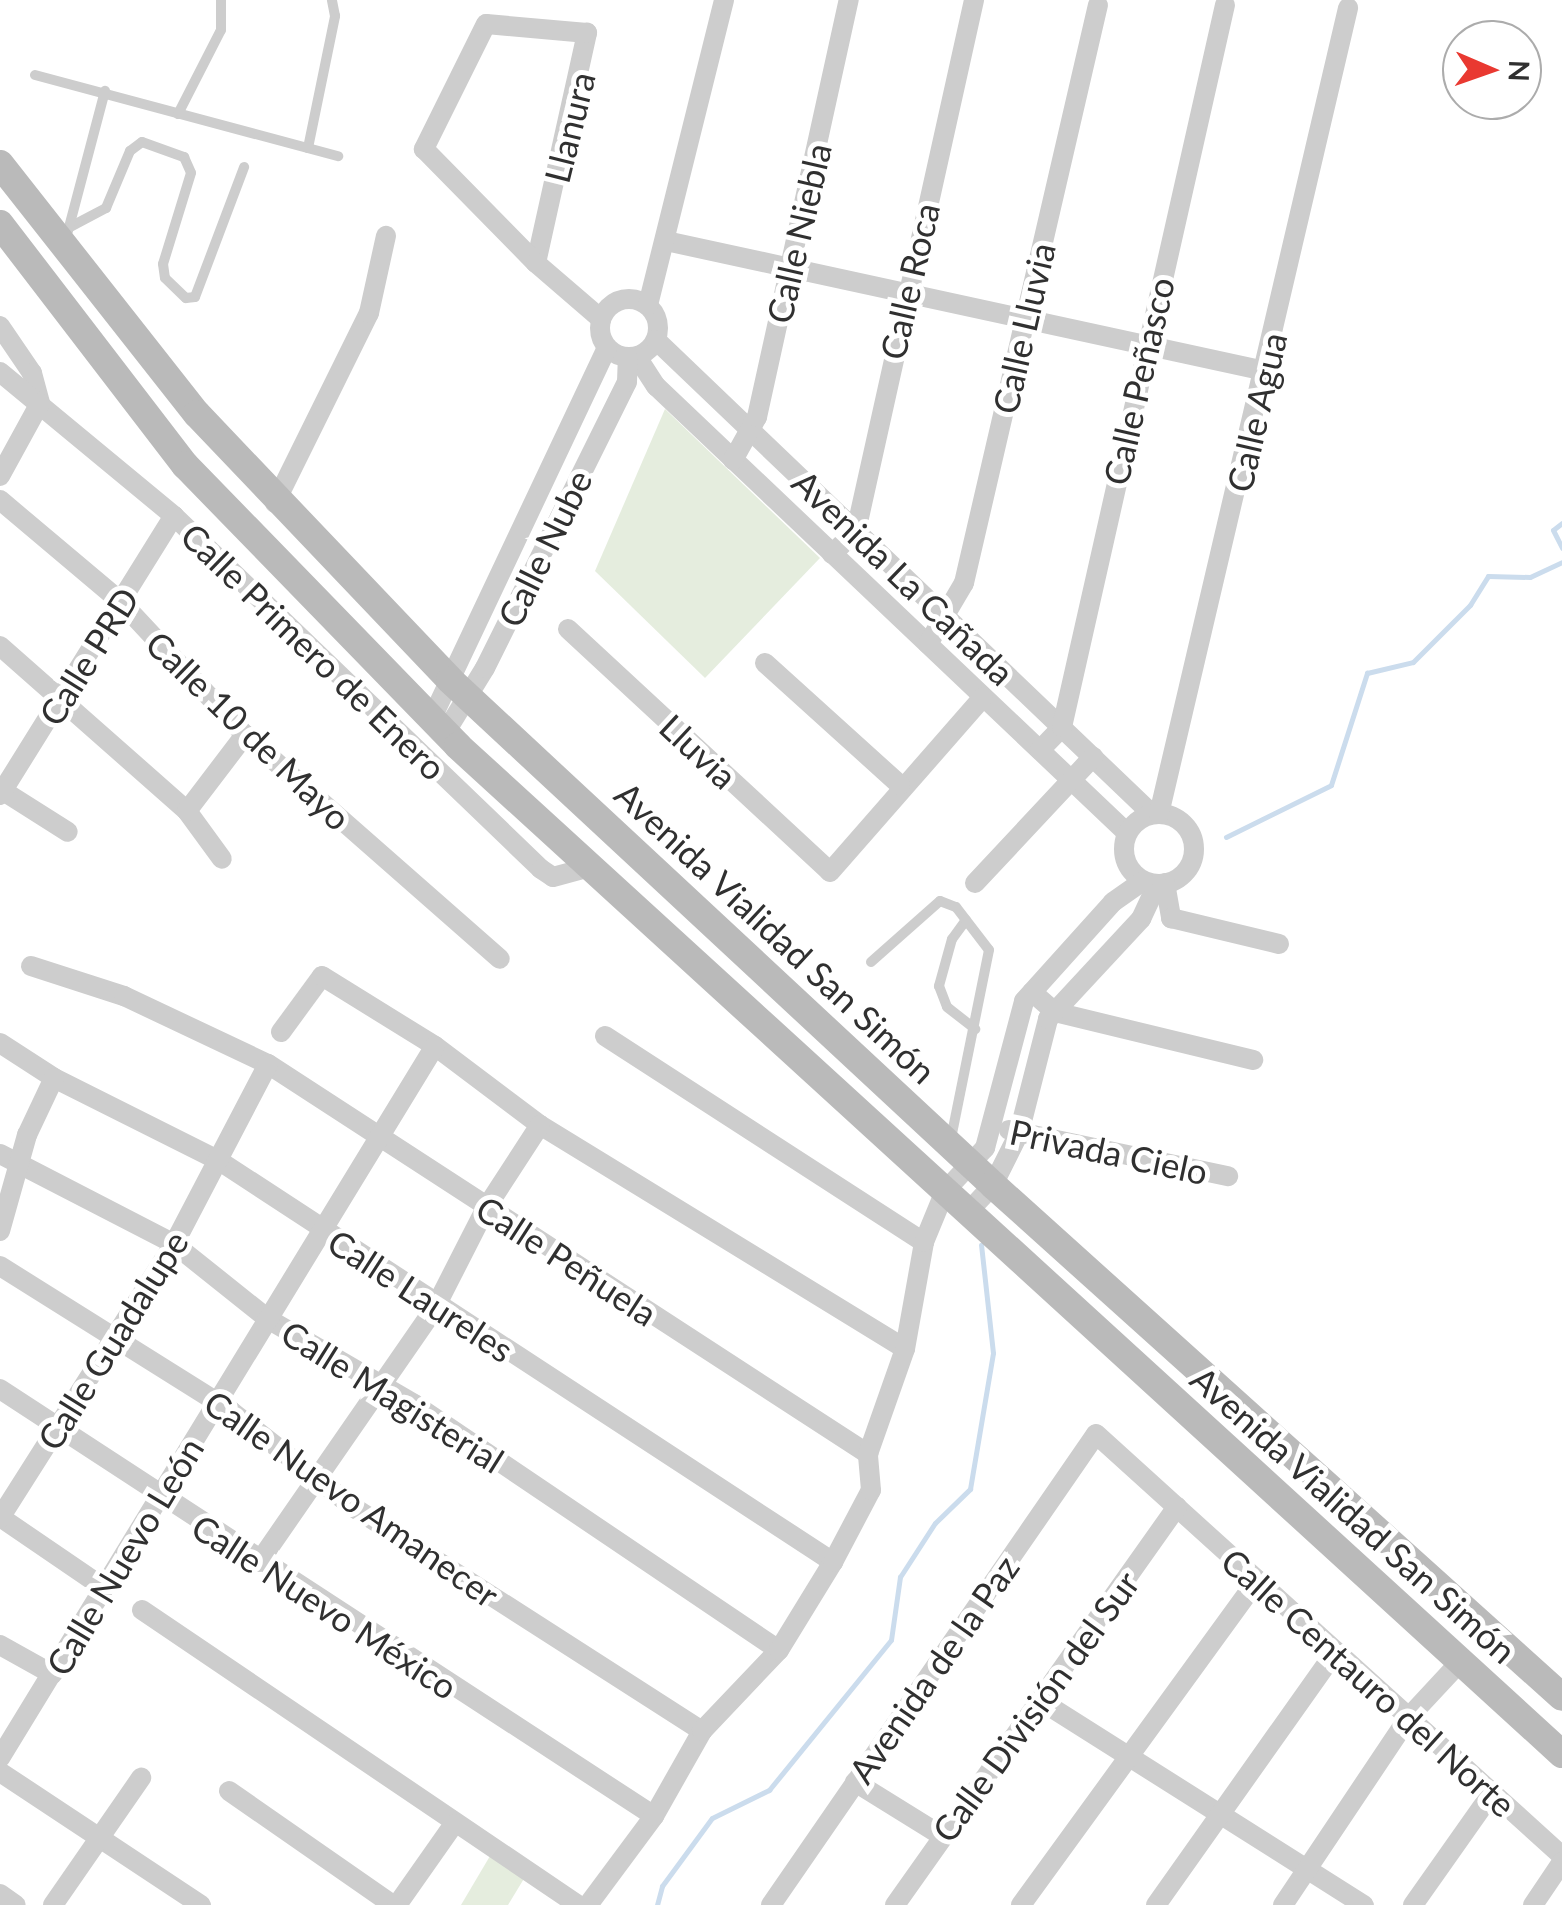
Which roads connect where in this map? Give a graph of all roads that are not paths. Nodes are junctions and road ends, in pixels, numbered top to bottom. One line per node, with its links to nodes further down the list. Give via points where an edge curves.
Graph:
1 (221, 0): 11 (lane, via 221,30)
2 (332, 0): 12 (lane, via 335,16)
3 (724, 0): 19 (street)
4 (849, 0): 21 (street, Calle Niebla)
5 (974, 0): 23 (street, Calle Roca)
6 (1098, 4): 26 (street, Calle Lluvia)
7 (1225, 6): 29 (street, Calle Peñasco)
8 (1348, 8): 32 (street, Calle Agua)
9 (35, 75): 10 (lane)
10 (106, 91): 11 (lane); 17 (lane)
11 (178, 114): 12 (lane)
12 (308, 148): 13 (lane)
13 (338, 156)
14 (0, 164): 17 (main road, Avenida Vialidad San Simón)
15 (244, 167): 17 (lane, via 195,298 165,278 163,264 191,172 184,156 142,142 130,151 106,208)
16 (0, 224): 22 (main road, Avenida Vialidad San Simón)
17 (66, 235): 22 (lane); 39 (main road, Avenida Vialidad San Simón)
18 (386, 236): 39 (street, via 369,313)
19 (666, 241): 21 (street); 24 (street)
20 (536, 263): 20 (street, Llanura, via 424,150 486,24 587,33); 25 (street)
21 (790, 268): 23 (street); 35 (street, Calle Niebla)
22 (39, 272): 55 (main road, Avenida Vialidad San Simón, via 185,465)
23 (904, 294): 26 (street); 41 (street, Calle Roca)
24 (648, 305): 25 (street, via 616,302); 28 (street, via 656,316)
25 (602, 319): 30 (street)
26 (1024, 320): 29 (street); 44 (street, Calle Lluvia, via 964,583)
27 (0, 326): 34 (street, Calle Primero de Enero, via 32,373)
28 (656, 340): 31 (street); 35 (street, Avenida La Cañada)
29 (1146, 346): 32 (street); 54 (street, Calle Peñasco)
30 (607, 348): 31 (street); 51 (street, Calle Nube)
31 (633, 357): 36 (street, Avenida La Cañada); 51 (street, Calle Nube, via 626,382)
32 (1265, 371): 64 (street, Calle Agua)
33 (0, 372): 34 (street, Calle Primero de Enero)
34 (40, 403): 37 (street); 40 (street, Calle Primero de Enero)
35 (752, 432): 36 (street, Calle Niebla); 41 (street, Avenida La Cañada)
36 (733, 460): 42 (street, Avenida La Cañada)
37 (0, 476)
38 (0, 500): 43 (street, Calle 10 de Mayo)
39 (275, 503): 51 (main road, Avenida Vialidad San Simón)
40 (174, 516): 43 (street, Calle PRD); 59 (street, Calle Primero de Enero)
41 (856, 530): 42 (street); 44 (street, Avenida La Cañada)
42 (832, 554): 46 (street, Avenida La Cañada)
43 (120, 602): 52 (street, Calle PRD); 56 (street, Calle 10 de Mayo)
44 (947, 618): 46 (street, Calle Lluvia); 47 (street, Avenida La Cañada)
45 (568, 630): 61 (street, Lluvia, via 830,872)
46 (928, 644): 50 (street, Avenida La Cañada)
47 (976, 645): 50 (street); 54 (street, Avenida La Cañada)
48 (0, 646): 52 (street)
49 (765, 663): 61 (street)
50 (959, 674): 53 (street, Avenida La Cañada)
51 (460, 689): 55 (street, Calle Nube); 90 (main road, Avenida Vialidad San Simón)
52 (64, 696): 62 (street, Calle PRD); 63 (street)
53 (983, 696): 57 (street, Avenida La Cañada); 61 (street)
54 (1062, 728): 57 (street); 58 (street, Avenida La Cañada)
55 (445, 733): 59 (street, Calle Nube); 68 (main road, Avenida Vialidad San Simón)
56 (245, 735): 63 (street); 73 (street, Calle 10 de Mayo)
57 (1040, 750): 60 (street, Avenida La Cañada)
58 (1093, 758): 60 (street); 64 (street, Avenida La Cañada)
59 (436, 769): 68 (street, Calle Primero de Enero, via 554,878)
60 (1072, 780): 66 (street, Avenida La Cañada); 69 (street)
61 (900, 785)
62 (1, 792): 65 (street)
63 (187, 811): 67 (street)
64 (1156, 814): 66 (street); 70 (street, via 1177,818 1194,841 1188,871)
65 (68, 832)
66 (1127, 833): 70 (street, via 1126,862)
67 (222, 858)
68 (591, 866): 95 (main road, Avenida Vialidad San Simón)
69 (976, 883)
70 (1155, 883): 72 (street, via 1171,918); 76 (street, via 1113,902); 77 (street, via 1141,919)
71 (966, 920): 74 (lane, via 940,901); 78 (lane, via 989,950); 78 (lane, via 952,940 939,986 947,1006)
72 (1279, 944)
73 (500, 959)
74 (872, 962)
75 (31, 966): 84 (street, Calle Peñuela, via 124,996)
76 (1032, 992): 77 (street); 87 (street, via 1015,1021)
77 (1055, 1012): 83 (street); 88 (street, via 1042,1034)
78 (975, 1028): 90 (lane)
79 (282, 1032): 82 (street, via 322,976)
80 (605, 1036): 100 (street)
81 (0, 1043): 85 (street, Calle Laureles)
82 (435, 1046): 86 (street); 89 (street, Calle Nuevo León)
83 (1253, 1060)
84 (268, 1064): 89 (street, Calle Peñuela); 92 (street, Calle Guadalupe)
85 (54, 1078): 91 (street); 92 (street, Calle Laureles)
86 (540, 1125): 96 (street); 106 (street)
87 (990, 1125): 88 (street, Privada Cielo); 90 (street, via 985,1148)
88 (1019, 1133): 93 (street, Privada Cielo); 94 (street)
89 (381, 1138): 96 (street, Calle Peñuela); 98 (street, Calle Nuevo León)
90 (960, 1154): 94 (main road, Avenida Vialidad San Simón); 95 (street)
91 (9, 1159): 99 (street); 101 (street, Calle Magisterial)
92 (218, 1160): 98 (street, Calle Laureles); 101 (street, Calle Guadalupe)
93 (1228, 1176)
94 (993, 1185): 97 (street); 127 (main road, Avenida Vialidad San Simón)
95 (945, 1191): 97 (main road, Avenida Vialidad San Simón); 100 (street)
96 (486, 1208): 103 (street); 112 (street, Calle Peñuela)
97 (968, 1212): 125 (main road, Avenida Vialidad San Simón)
98 (323, 1230): 103 (street, Calle Laureles); 104 (street, Calle Nuevo León)
99 (0, 1231)
100 (924, 1242): 106 (street)
101 (174, 1244): 104 (street, Calle Magisterial); 105 (street, Calle Guadalupe)
102 (0, 1266): 105 (street, Calle Nuevo Amanecer)
103 (436, 1306): 107 (street); 118 (street, Calle Laureles)
104 (268, 1319): 107 (street, Calle Magisterial); 109 (street, Calle Nuevo León)
105 (115, 1338): 109 (street, Calle Nuevo Amanecer); 110 (street, Calle Guadalupe)
106 (905, 1349): 112 (street)
107 (382, 1385): 113 (street); 123 (street, Calle Magisterial)
108 (0, 1389): 110 (street, Calle Nuevo México)
109 (217, 1402): 113 (street, Calle Nuevo Amanecer); 114 (street, Calle Nuevo León)
110 (56, 1431): 114 (street, Calle Nuevo México); 116 (street, Calle Guadalupe)
111 (1096, 1434): 115 (street, Calle Centauro del Norte); 136 (street, Avenida de la Paz)
112 (868, 1454): 118 (street, via 871,1490)
113 (314, 1476): 117 (street); 130 (street, Calle Nuevo Amanecer)
114 (159, 1497): 117 (street, Calle Nuevo México); 120 (street, Calle Nuevo León)
115 (1177, 1507): 119 (street, Calle Centauro del Norte); 128 (street, Calle División del Sur)
116 (0, 1518): 120 (street)
117 (259, 1562): 140 (street, Calle Nuevo México)
118 (833, 1562): 123 (street)
119 (1257, 1580): 124 (street, Calle Centauro del Norte); 131 (street)
120 (104, 1588): 126 (street, Calle Nuevo León)
121 (142, 1610): 141 (street)
122 (0, 1645): 126 (street)
123 (780, 1650): 130 (street)
124 (1336, 1651): 129 (street, Calle Centauro del Norte); 139 (street)
125 (1460, 1662): 129 (street); 132 (main road, Avenida Vialidad San Simón)
126 (52, 1674): 133 (street, Calle Nuevo León)
127 (1562, 1697)
128 (1041, 1701): 131 (street); 143 (street, Calle División del Sur)
129 (1408, 1718): 138 (street, Calle Centauro del Norte); 145 (street)
130 (702, 1731): 140 (street)
131 (1128, 1754): 139 (street); 155 (street)
132 (1562, 1754)
133 (0, 1758)
134 (0, 1772): 142 (street)
135 (141, 1778): 142 (street)
136 (855, 1782): 143 (street); 153 (street, Avenida de la Paz)
137 (229, 1791): 150 (street)
138 (1492, 1793): 144 (street, Calle Centauro del Norte); 159 (street)
139 (1220, 1813): 145 (street); 156 (street)
140 (654, 1816): 152 (street)
141 (454, 1824): 150 (street); 151 (street)
142 (101, 1836): 148 (street); 149 (street)
143 (942, 1836): 154 (street, Calle División del Sur)
144 (1562, 1860): 160 (street)
145 (1308, 1869): 157 (street); 158 (street)
146 (0, 1894): 147 (street)
147 (16, 1905)
148 (53, 1905)
149 (201, 1905)
150 (395, 1905)
151 (578, 1905)
152 (588, 1905)
153 (771, 1905)
154 (895, 1905)
155 (1022, 1905)
156 (1156, 1905)
157 (1283, 1905)
158 (1364, 1905)
159 (1413, 1905)
160 (1533, 1905)

